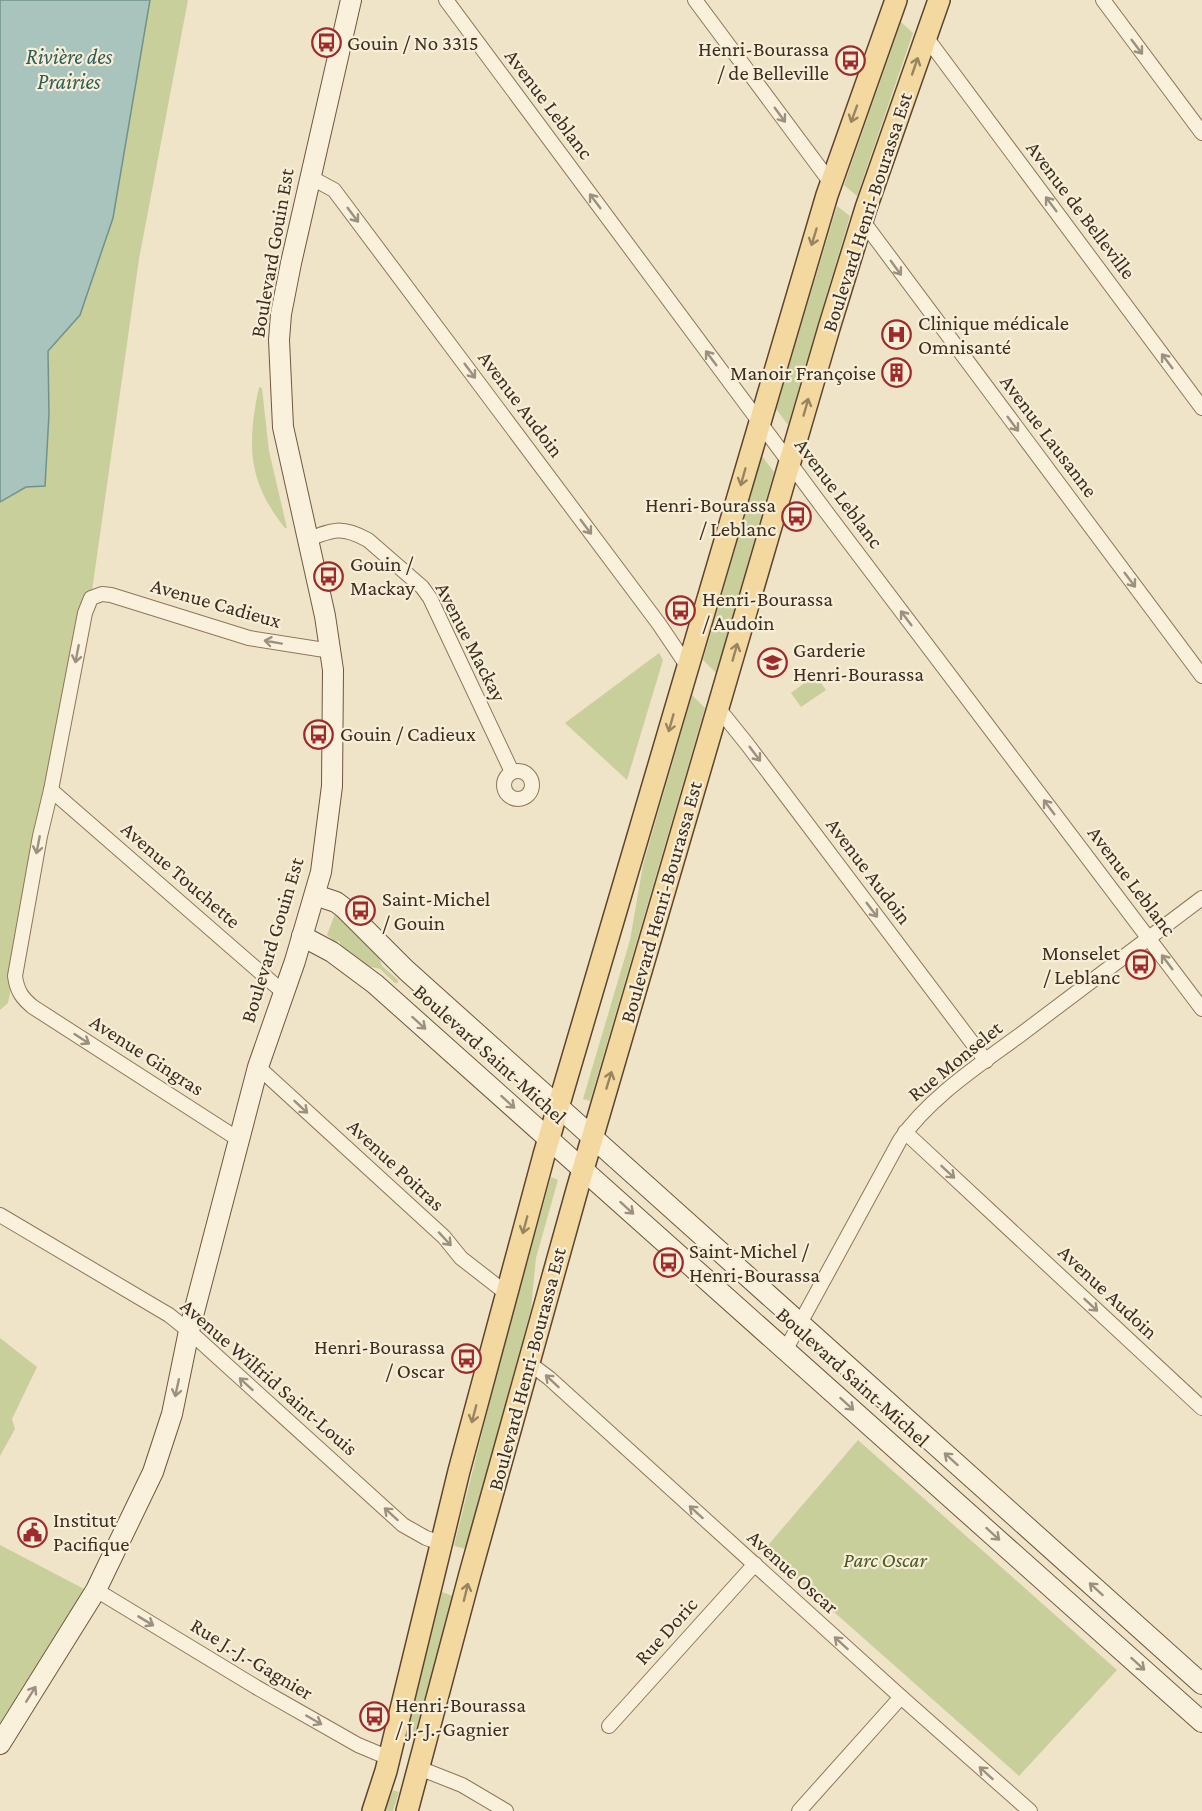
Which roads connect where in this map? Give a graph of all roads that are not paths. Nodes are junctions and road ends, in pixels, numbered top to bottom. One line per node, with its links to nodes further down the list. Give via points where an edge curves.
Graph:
1 (351, 0): 9 (street, Boulevard Gouin Est)
2 (446, 0): 13 (street, Avenue Leblanc, one-way to 2)
3 (695, 0): 10 (street, one-way to 10)
4 (896, 0): 10 (main road, Boulevard Henri-Bourassa Est, one-way to 10)
5 (939, 0): 7 (main road, Boulevard Henri-Bourassa Est)
6 (1102, 0): 8 (street, one-way to 8)
7 (926, 37): 11 (main road, Boulevard Henri-Bourassa Est, one-way to 7); 12 (street, Avenue de Belleville, one-way to 7)
8 (1202, 133)
9 (310, 177): 15 (street, Boulevard Gouin Est, via 285,291 279,350 283,427); 17 (street, Avenue Audoin, one-way to 17, via 334,190)
10 (831, 183): 13 (main road, Boulevard Henri-Bourassa Est, one-way to 13)
11 (862, 220): 14 (main road, Boulevard Henri-Bourassa Est, one-way to 11); 18 (street, Avenue Lausanne, one-way to 18)
12 (1202, 408)
13 (760, 421): 14 (street, Avenue Leblanc); 17 (main road, Boulevard Henri-Bourassa Est, one-way to 17)
14 (789, 463): 19 (main road, Boulevard Henri-Bourassa Est, one-way to 14); 25 (street, Avenue Leblanc, one-way to 14)
15 (308, 540): 16 (street, Boulevard Gouin Est); 20 (street, Avenue Mackay, via 332,529 358,534 422,586)
16 (331, 651): 21 (street, Avenue Cadieux, one-way to 21, via 249,638 111,595 92,598 85,613); 22 (street, Boulevard Gouin Est, via 332,786)
17 (688, 667): 30 (main road, Boulevard Henri-Bourassa Est, one-way to 30)
18 (1202, 676)
19 (718, 708): 28 (street, Avenue Audoin, one-way to 28); 32 (main road, Boulevard Henri-Bourassa Est, one-way to 19)
20 (512, 772)
21 (51, 790): 26 (street, Avenue Touchette); 34 (street, Avenue Gingras, one-way to 34, via 15,976 16,988 33,1007)
22 (315, 895): 24 (street, Boulevard Gouin Est); 30 (street, Boulevard Saint-Michel, via 344,908 400,965)
23 (1202, 898): 25 (street, Rue Monselet)
24 (302, 936): 26 (street, Boulevard Gouin Est); 33 (street, Boulevard Saint-Michel, one-way to 33, via 332,952 375,984)
25 (1149, 939): 27 (street, Avenue Leblanc, one-way to 25); 28 (street, Rue Monselet)
26 (283, 992): 29 (street, Boulevard Gouin Est)
27 (1202, 1009)
28 (986, 1061): 31 (street, Rue Monselet, via 937,1099)
29 (258, 1067): 34 (street, Boulevard Gouin Est); 37 (street, Avenue Poitras, one-way to 37, via 444,1237 461,1258)
30 (559, 1106): 32 (street, Boulevard Saint-Michel); 33 (main road, Boulevard Henri-Bourassa Est)
31 (905, 1132): 38 (street, Rue Monselet); 42 (street, Avenue Audoin, one-way to 42)
32 (593, 1136): 35 (main road, Boulevard Henri-Bourassa Est); 38 (street, Boulevard Saint-Michel)
33 (549, 1138): 35 (street, Boulevard Saint-Michel); 37 (main road, Boulevard Henri-Bourassa Est, one-way to 37)
34 (238, 1139): 39 (street, Boulevard Gouin Est)
35 (584, 1168): 40 (street, Boulevard Saint-Michel, one-way to 40); 41 (main road, Boulevard Henri-Bourassa Est)
36 (0, 1215): 39 (street, Avenue Wilfrid Saint-Louis, via 169,1315)
37 (506, 1293): 43 (main road, Boulevard Henri-Bourassa Est, one-way to 43)
38 (800, 1323): 40 (street, Rue Monselet); 46 (street, Boulevard Saint-Michel, one-way to 38)
39 (189, 1331): 43 (street, Avenue Wilfrid Saint-Louis, one-way to 39, via 403,1525); 45 (street, Boulevard Gouin Est, one-way to 45, via 172,1414 153,1472)
40 (786, 1349): 48 (street, Boulevard Saint-Michel, one-way to 48)
41 (529, 1363): 44 (street, Avenue Oscar, one-way to 41); 52 (main road, Boulevard Henri-Bourassa Est, one-way to 41)
42 (1202, 1408)
43 (441, 1543): 51 (main road, Boulevard Henri-Bourassa Est)
44 (754, 1564): 47 (street, Avenue Oscar, one-way to 44); 49 (street, Rue Doric)
45 (96, 1590): 50 (street, Boulevard Gouin Est, one-way to 45); 51 (street, Rue J.-J.-Gagnier, one-way to 51, via 255,1687 357,1745)
46 (1202, 1684)
47 (901, 1697): 56 (street); 57 (street, Avenue Oscar, one-way to 47)
48 (1202, 1722)
49 (609, 1726)
50 (0, 1744)
51 (388, 1758): 53 (main road, Boulevard Henri-Bourassa Est)
52 (419, 1768): 54 (main road, Boulevard Henri-Bourassa Est); 55 (street, via 457,1782)
53 (373, 1811)
54 (407, 1811)
55 (506, 1811)
56 (799, 1811)
57 (1030, 1811)

